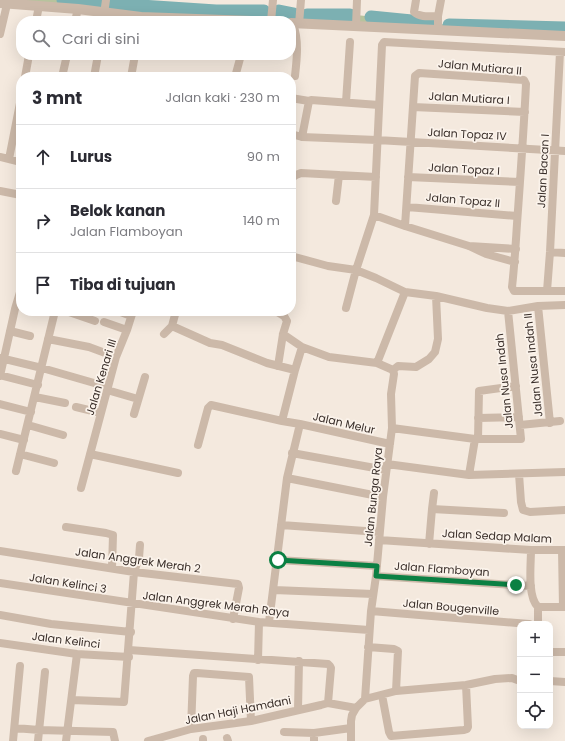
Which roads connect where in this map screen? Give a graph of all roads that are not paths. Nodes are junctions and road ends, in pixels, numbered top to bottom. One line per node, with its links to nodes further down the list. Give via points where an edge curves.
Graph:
1 (106, 0): 10 (street)
2 (302, 0): 15 (street)
3 (416, 0): 17 (street, via 414,12)
4 (441, 0): 17 (street)
5 (5, 2): 8 (street); 18 (street)
6 (273, 3): 14 (street)
7 (357, 3): 16 (street)
8 (39, 6): 9 (street); 11 (street)
9 (78, 9): 10 (street); 12 (street)
10 (104, 14): 13 (street)
11 (37, 16)
12 (76, 16)
13 (119, 16)
14 (271, 16)
15 (297, 20): 16 (street)
16 (356, 23): 17 (street)
17 (438, 23): 19 (street)
18 (0, 34)
19 (565, 36)
20 (296, 38): 33 (street, via 298,54)
21 (350, 42): 36 (street)
22 (563, 52): 37 (street, via 384,42); 46 (street, Jalan Bacan I)
23 (28, 60): 28 (street)
24 (66, 60): 29 (street)
25 (97, 60): 30 (street)
26 (134, 60): 31 (street)
27 (240, 60): 32 (street)
28 (26, 72)
29 (63, 72)
30 (95, 72)
31 (132, 72)
32 (236, 72)
33 (296, 72)
34 (296, 99): 35 (street)
35 (309, 102): 36 (street, via 313,99); 42 (street)
36 (346, 102): 37 (street)
37 (379, 105): 43 (street)
38 (413, 107): 39 (street, Jalan Mutiara I); 39 (street, Jalan Mutiara II, via 415,76 419,73 524,80); 44 (street, Jalan Mutiara II)
39 (525, 112): 45 (street, Jalan Mutiara II)
40 (16, 123): 49 (street)
41 (296, 135): 42 (street, Jalan Topaz IV)
42 (302, 137): 43 (street, Jalan Topaz IV)
43 (377, 140): 44 (street, Jalan Topaz IV); 53 (street)
44 (410, 142): 45 (street, Jalan Topaz IV); 54 (street)
45 (523, 149): 46 (street); 55 (street, Jalan Mutiara II)
46 (556, 151): 47 (street); 65 (street, Jalan Bacan I)
47 (565, 151)
48 (0, 156): 49 (street)
49 (9, 159): 50 (street)
50 (16, 161)
51 (296, 175): 52 (street)
52 (339, 175): 53 (street); 58 (street)
53 (376, 177): 60 (street)
54 (408, 177): 55 (street, Jalan Topaz I); 59 (street)
55 (520, 182): 61 (street, Jalan Mutiara II)
56 (0, 191): 57 (street)
57 (16, 194)
58 (336, 201)
59 (407, 207): 61 (street, Jalan Topaz II); 62 (street)
60 (374, 215): 62 (street); 69 (street)
61 (517, 216): 64 (street, Jalan Mutiara II)
62 (405, 226): 63 (street)
63 (469, 246): 64 (street); 68 (street)
64 (516, 249): 68 (street, Jalan Mutiara II)
65 (550, 252): 66 (street); 72 (street, Jalan Bacan I)
66 (565, 253)
67 (296, 257): 69 (street)
68 (515, 262): 72 (street, Jalan Mutiara II, via 514,291)
69 (356, 270): 71 (street); 76 (street)
70 (565, 291): 72 (street)
71 (405, 292): 73 (street); 94 (street)
72 (547, 292)
73 (436, 296): 78 (street); 98 (street, via 438,339 435,352 421,365 398,366)
74 (565, 305): 75 (street)
75 (538, 306): 78 (street); 116 (street, Jalan Nusa Indah II)
76 (346, 308)
77 (16, 309): 86 (street)
78 (508, 311): 102 (street, Jalan Nusa Indah)
79 (54, 316): 90 (street)
80 (81, 316): 85 (street, Jalan Kenari III)
81 (131, 316): 85 (street)
82 (175, 316): 84 (street)
83 (284, 316): 88 (street, via 287,319)
84 (172, 326): 87 (street); 95 (street, via 210,343)
85 (127, 330): 92 (street, Jalan Kenari III)
86 (10, 331): 89 (street); 93 (street)
87 (164, 334)
88 (283, 334): 91 (street); 95 (street)
89 (30, 336)
90 (48, 339): 92 (street, via 89,347); 96 (street)
91 (302, 347): 94 (street, via 329,357); 97 (street)
92 (116, 357): 103 (street, Jalan Kenari III)
93 (2, 358): 96 (street); 99 (street)
94 (377, 364): 98 (street)
95 (278, 366): 97 (street)
96 (42, 368): 101 (street); 103 (street)
97 (295, 370): 113 (street)
98 (393, 370): 119 (street, Jalan Bunga Raya)
99 (0, 375): 101 (street)
100 (145, 377): 105 (street)
101 (38, 385): 104 (street)
102 (516, 386): 112 (street, via 479,391); 114 (street, Jalan Nusa Indah)
103 (108, 388): 105 (street); 110 (street, Jalan Kenari III)
104 (35, 397): 106 (street); 109 (street)
105 (138, 399): 111 (street)
106 (65, 403)
107 (0, 404): 109 (street)
108 (76, 407): 110 (street)
109 (31, 412): 118 (street)
110 (101, 414): 128 (street, Jalan Kenari III)
111 (134, 414)
112 (478, 418): 114 (street); 122 (street)
113 (282, 421): 117 (street); 125 (street, via 211,405)
114 (520, 421): 116 (street); 122 (street, Jalan Nusa Indah, via 521,439)
115 (560, 421): 116 (street)
116 (550, 423)
117 (300, 424): 124 (street, Jalan Melur); 126 (street, Jalan Melur)
118 (28, 425): 121 (street); 123 (street)
119 (392, 428): 122 (street, Jalan Nusa Indah); 124 (street, Jalan Bunga Raya)
120 (0, 434): 123 (street)
121 (63, 435)
122 (476, 439): 135 (street)
123 (24, 440): 127 (street)
124 (390, 444): 130 (street, Jalan Bunga Raya)
125 (198, 445)
126 (292, 453): 130 (street); 136 (street, Jalan Melur)
127 (20, 454): 129 (street); 131 (street)
128 (90, 454): 133 (street); 137 (street, Jalan Kenari III)
129 (54, 463)
130 (387, 467): 135 (street); 139 (street, Jalan Bunga Raya)
131 (16, 471)
132 (565, 472): 134 (street)
133 (178, 474)
134 (519, 474): 135 (street); 141 (street, via 520,502 523,510)
135 (469, 475)
136 (286, 478): 139 (street); 143 (street, Jalan Melur)
137 (81, 488)
138 (434, 493): 140 (street, Jalan Sedap Malam)
139 (383, 497): 145 (street, Jalan Bunga Raya)
140 (432, 509): 142 (street); 146 (street, Jalan Sedap Malam)
141 (565, 510)
142 (504, 513)
143 (281, 525): 145 (street, Jalan Sedap Malam); 151 (street, Jalan Melur)
144 (66, 526): 153 (street, via 113,535)
145 (379, 536): 146 (street, Jalan Sedap Malam); 152 (street, Jalan Bunga Raya)
146 (429, 544): 148 (street, Jalan Sedap Malam)
147 (140, 545): 154 (street)
148 (531, 550): 149 (street, Jalan Sedap Malam); 157 (street)
149 (564, 550): 162 (street)
150 (0, 551): 153 (street, Jalan Anggrek Merah 2)
151 (278, 560): 152 (street); 158 (street, Jalan Melur)
152 (377, 566): 155 (street, Jalan Bunga Raya)
153 (112, 568): 154 (street, Jalan Anggrek Merah 2)
154 (134, 572): 160 (street); 165 (street, Jalan Anggrek Merah 2, via 238,584)
155 (376, 576): 157 (street, Jalan Flamboyan); 159 (street, Jalan Bunga Raya)
156 (0, 583): 160 (street, Jalan Kelinci 3)
157 (531, 586): 161 (street, via 534,602)
158 (274, 590): 159 (street); 168 (street, Jalan Melur)
159 (373, 594): 163 (street, Jalan Bunga Raya)
160 (133, 604): 165 (street, Jalan Anggrek Merah Raya); 171 (street)
161 (538, 607): 162 (street); 166 (street)
162 (564, 607)
163 (371, 611): 169 (street, Jalan Bougenville); 170 (street, Jalan Bunga Raya)
164 (0, 615): 171 (street, via 51,624)
165 (233, 619): 167 (street, Jalan Anggrek Merah Raya)
166 (538, 621)
167 (259, 622): 168 (street, Jalan Anggrek Merah Raya); 178 (street)
168 (269, 622): 170 (street, Jalan Anggrek Merah Raya)
169 (517, 623)
170 (369, 630): 173 (street, Jalan Bunga Raya)
171 (130, 632): 177 (street)
172 (0, 643): 176 (street, Jalan Kelinci)
173 (368, 647): 186 (street, via 398,651); 188 (street, Jalan Bunga Raya)
174 (553, 652): 175 (street)
175 (565, 652)
176 (77, 654): 177 (street, Jalan Kelinci); 189 (street)
177 (129, 654): 178 (street, Jalan Kelinci); 189 (street, via 124,702)
178 (258, 660): 179 (street, Jalan Kelinci)
179 (299, 662): 190 (street, Jalan Kelinci, via 330,666); 192 (street)
180 (20, 666): 194 (street)
181 (45, 672): 197 (street)
182 (517, 680): 185 (street, via 495,678)
183 (553, 681): 184 (street)
184 (565, 682)
185 (466, 685): 186 (street); 187 (street, via 468,727 464,730 391,736)
186 (396, 692): 187 (street)
187 (382, 695): 188 (street)
188 (365, 699): 191 (street)
189 (72, 700): 198 (street)
190 (328, 704): 191 (street, Jalan Haji Hamdani); 192 (street, Jalan Haji Hamdani)
191 (356, 708): 195 (street)
192 (298, 710): 193 (street, Jalan Haji Hamdani)
193 (251, 721): 196 (street, Jalan Haji Hamdani); 196 (street, via 249,677 194,673)
194 (15, 728): 197 (street); 202 (street)
195 (351, 728): 201 (street); 208 (street)
196 (191, 729): 207 (street, Jalan Haji Hamdani)
197 (39, 730): 198 (street); 203 (street)
198 (67, 732): 199 (street); 204 (street)
199 (94, 732): 205 (street); 206 (street, via 113,732)
200 (284, 732): 201 (street)
201 (314, 737)
202 (13, 741)
203 (38, 741)
204 (66, 741)
205 (93, 741)
206 (115, 741)
207 (148, 741)
208 (351, 741)

